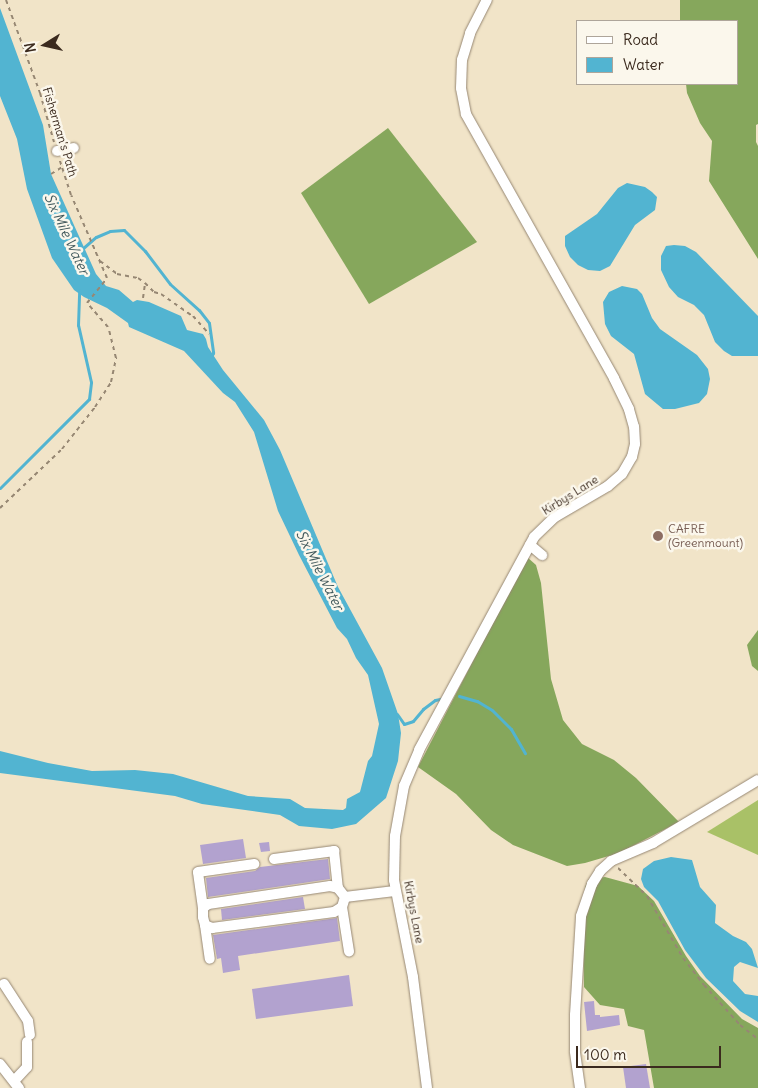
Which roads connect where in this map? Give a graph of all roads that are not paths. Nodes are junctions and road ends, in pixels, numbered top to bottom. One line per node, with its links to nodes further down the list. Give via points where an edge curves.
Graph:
1 (486, 0): 4 (street, Kirbys Lane, via 470,33 462,60 461,88 466,114 614,378 634,427 632,457 622,474 608,486 554,514)
2 (74, 148): 3 (street)
3 (57, 151)
4 (530, 545): 5 (street); 10 (street, Kirbys Lane, via 410,768 395,836)
5 (542, 555)
6 (758, 780): 20 (street, via 653,843 611,861 592,884 581,916 575,1015)
7 (274, 859): 9 (street, via 334,851)
8 (254, 864): 12 (street, via 198,872)
9 (338, 888): 11 (street); 12 (street, via 330,886 208,904)
10 (395, 891): 11 (street); 19 (street, Kirbys Lane, via 413,977)
11 (343, 902): 13 (street, via 334,912 212,928); 14 (street)
12 (203, 908): 13 (street)
13 (205, 925): 15 (street)
14 (348, 951)
15 (210, 960)
16 (4, 984): 18 (street, via 28,1021 27,1066)
17 (0, 1064): 18 (street)
18 (17, 1085)
19 (427, 1088)
20 (580, 1088)

